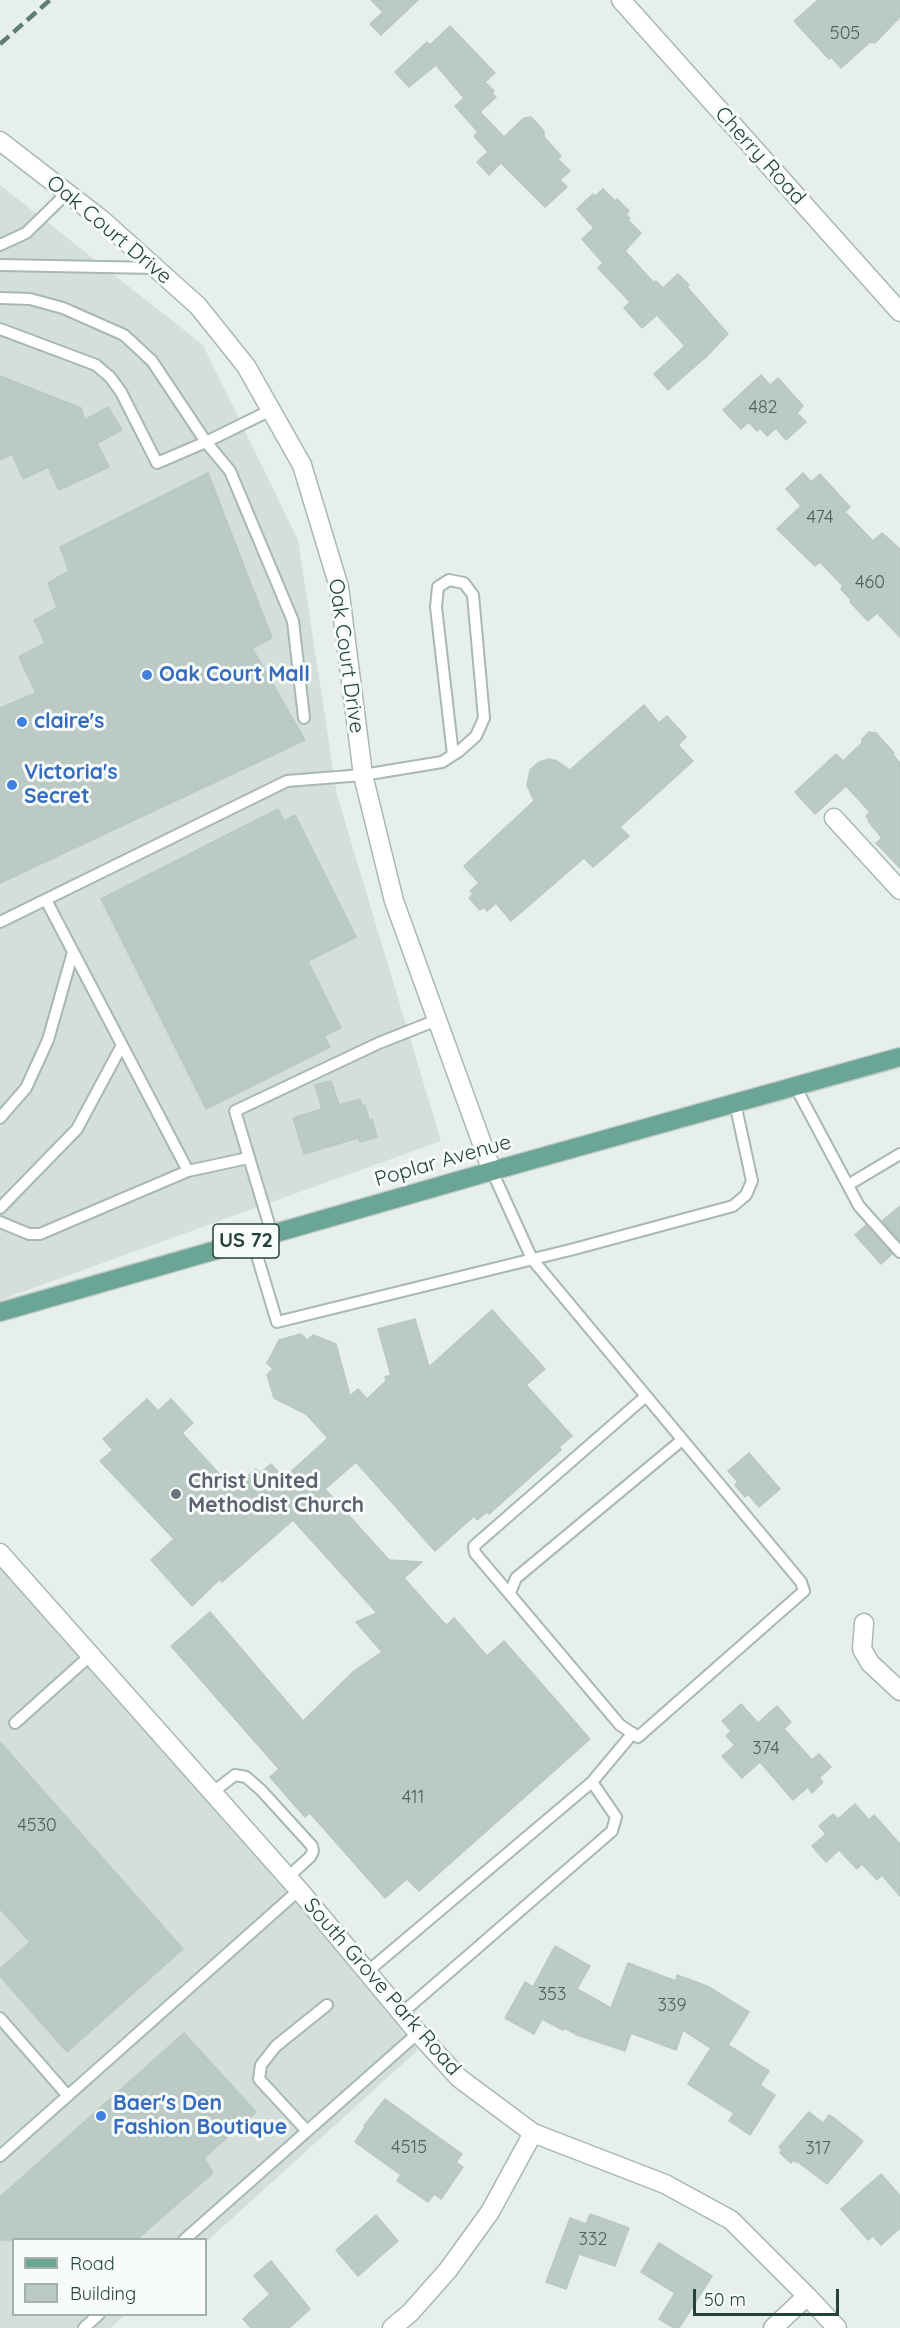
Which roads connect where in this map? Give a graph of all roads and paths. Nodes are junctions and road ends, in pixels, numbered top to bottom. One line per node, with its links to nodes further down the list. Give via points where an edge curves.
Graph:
1 (621, 0): 8 (street, Cherry Road)
2 (0, 141): 3 (street, Oak Court Drive)
3 (67, 193): 4 (lane, via 26,233); 6 (street, Oak Court Drive)
4 (0, 245)
5 (0, 265): 6 (lane)
6 (155, 267): 10 (street, Oak Court Drive, via 198,306 246,366)
7 (0, 298): 11 (lane, via 30,299 52,305 124,335 152,361)
8 (900, 312)
9 (0, 330): 11 (lane, via 96,365 121,392 157,463)
10 (271, 410): 11 (lane); 14 (street, Oak Court Drive, via 302,465 339,587)
11 (206, 442): 12 (lane, via 230,471 293,621)
12 (304, 718)
13 (453, 755): 13 (lane, via 476,736 484,718 474,595 464,583 449,580 438,587 436,607); 14 (lane, via 442,762)
14 (363, 775): 17 (lane, via 287,781); 20 (street, Oak Court Drive, via 394,901)
15 (834, 818): 16 (street)
16 (900, 890)
17 (46, 900): 18 (lane); 19 (lane)
18 (0, 922)
19 (73, 952): 21 (lane); 25 (lane, via 48,1040 26,1088)
20 (438, 1020): 27 (lane, via 385,1040 235,1111); 28 (street, Oak Court Drive)
21 (122, 1045): 29 (lane); 31 (lane, via 77,1129)
22 (900, 1057): 23 (main road, Poplar Avenue / US 72)
23 (795, 1086): 24 (main road, Poplar Avenue / US 72); 30 (lane)
24 (735, 1103): 28 (main road, Poplar Avenue / US 72); 36 (lane, via 752,1181 746,1196 733,1206)
25 (0, 1118)
26 (900, 1154): 30 (lane)
27 (248, 1158): 29 (lane); 33 (lane)
28 (492, 1170): 33 (main road, Poplar Avenue / US 72); 36 (lane)
29 (188, 1172): 32 (lane, via 40,1234 29,1234)
30 (848, 1185): 35 (lane, via 859,1206)
31 (0, 1208)
32 (0, 1222)
33 (272, 1234): 34 (main road, Poplar Avenue / US 72)
34 (252, 1239): 36 (lane, via 277,1322); 37 (main road, Poplar Avenue / US 72)
35 (900, 1252)
36 (532, 1259): 38 (lane)
37 (0, 1312)
38 (646, 1396): 39 (lane); 41 (lane, via 474,1545 475,1552)
39 (682, 1440): 41 (lane, via 516,1578); 46 (lane, via 801,1582 804,1591 638,1737)
40 (0, 1552): 43 (street, South Grove Park Road)
41 (510, 1593): 46 (lane, via 620,1725)
42 (864, 1623): 44 (street, via 862,1649 870,1664)
43 (92, 1654): 45 (lane); 48 (street, South Grove Park Road)
44 (900, 1691)
45 (15, 1723)
46 (633, 1733): 47 (lane)
47 (592, 1782): 50 (lane); 52 (lane, via 616,1817 612,1831)
48 (213, 1792): 49 (street, South Grove Park Road); 49 (lane, via 235,1775 246,1777 312,1846 310,1857)
49 (293, 1884): 50 (street, South Grove Park Road); 55 (lane)
50 (367, 1972): 52 (street, South Grove Park Road)
51 (327, 2005): 56 (lane, via 276,2046 261,2065 259,2079)
52 (402, 2013): 54 (street, South Grove Park Road)
53 (0, 2018): 55 (lane)
54 (418, 2033): 56 (lane); 57 (street, South Grove Park Road, via 459,2078)
55 (68, 2096): 58 (lane)
56 (307, 2131): 59 (lane)
57 (533, 2133): 60 (street, South Grove Park Road, via 665,2184 730,2220); 63 (street, via 490,2212 454,2262)
58 (0, 2156)
59 (186, 2238)
60 (807, 2296): 64 (street); 65 (street, South Grove Park Road)
61 (97, 2316): 62 (lane)
62 (84, 2328)
63 (392, 2328)
64 (773, 2328)
65 (837, 2328)

